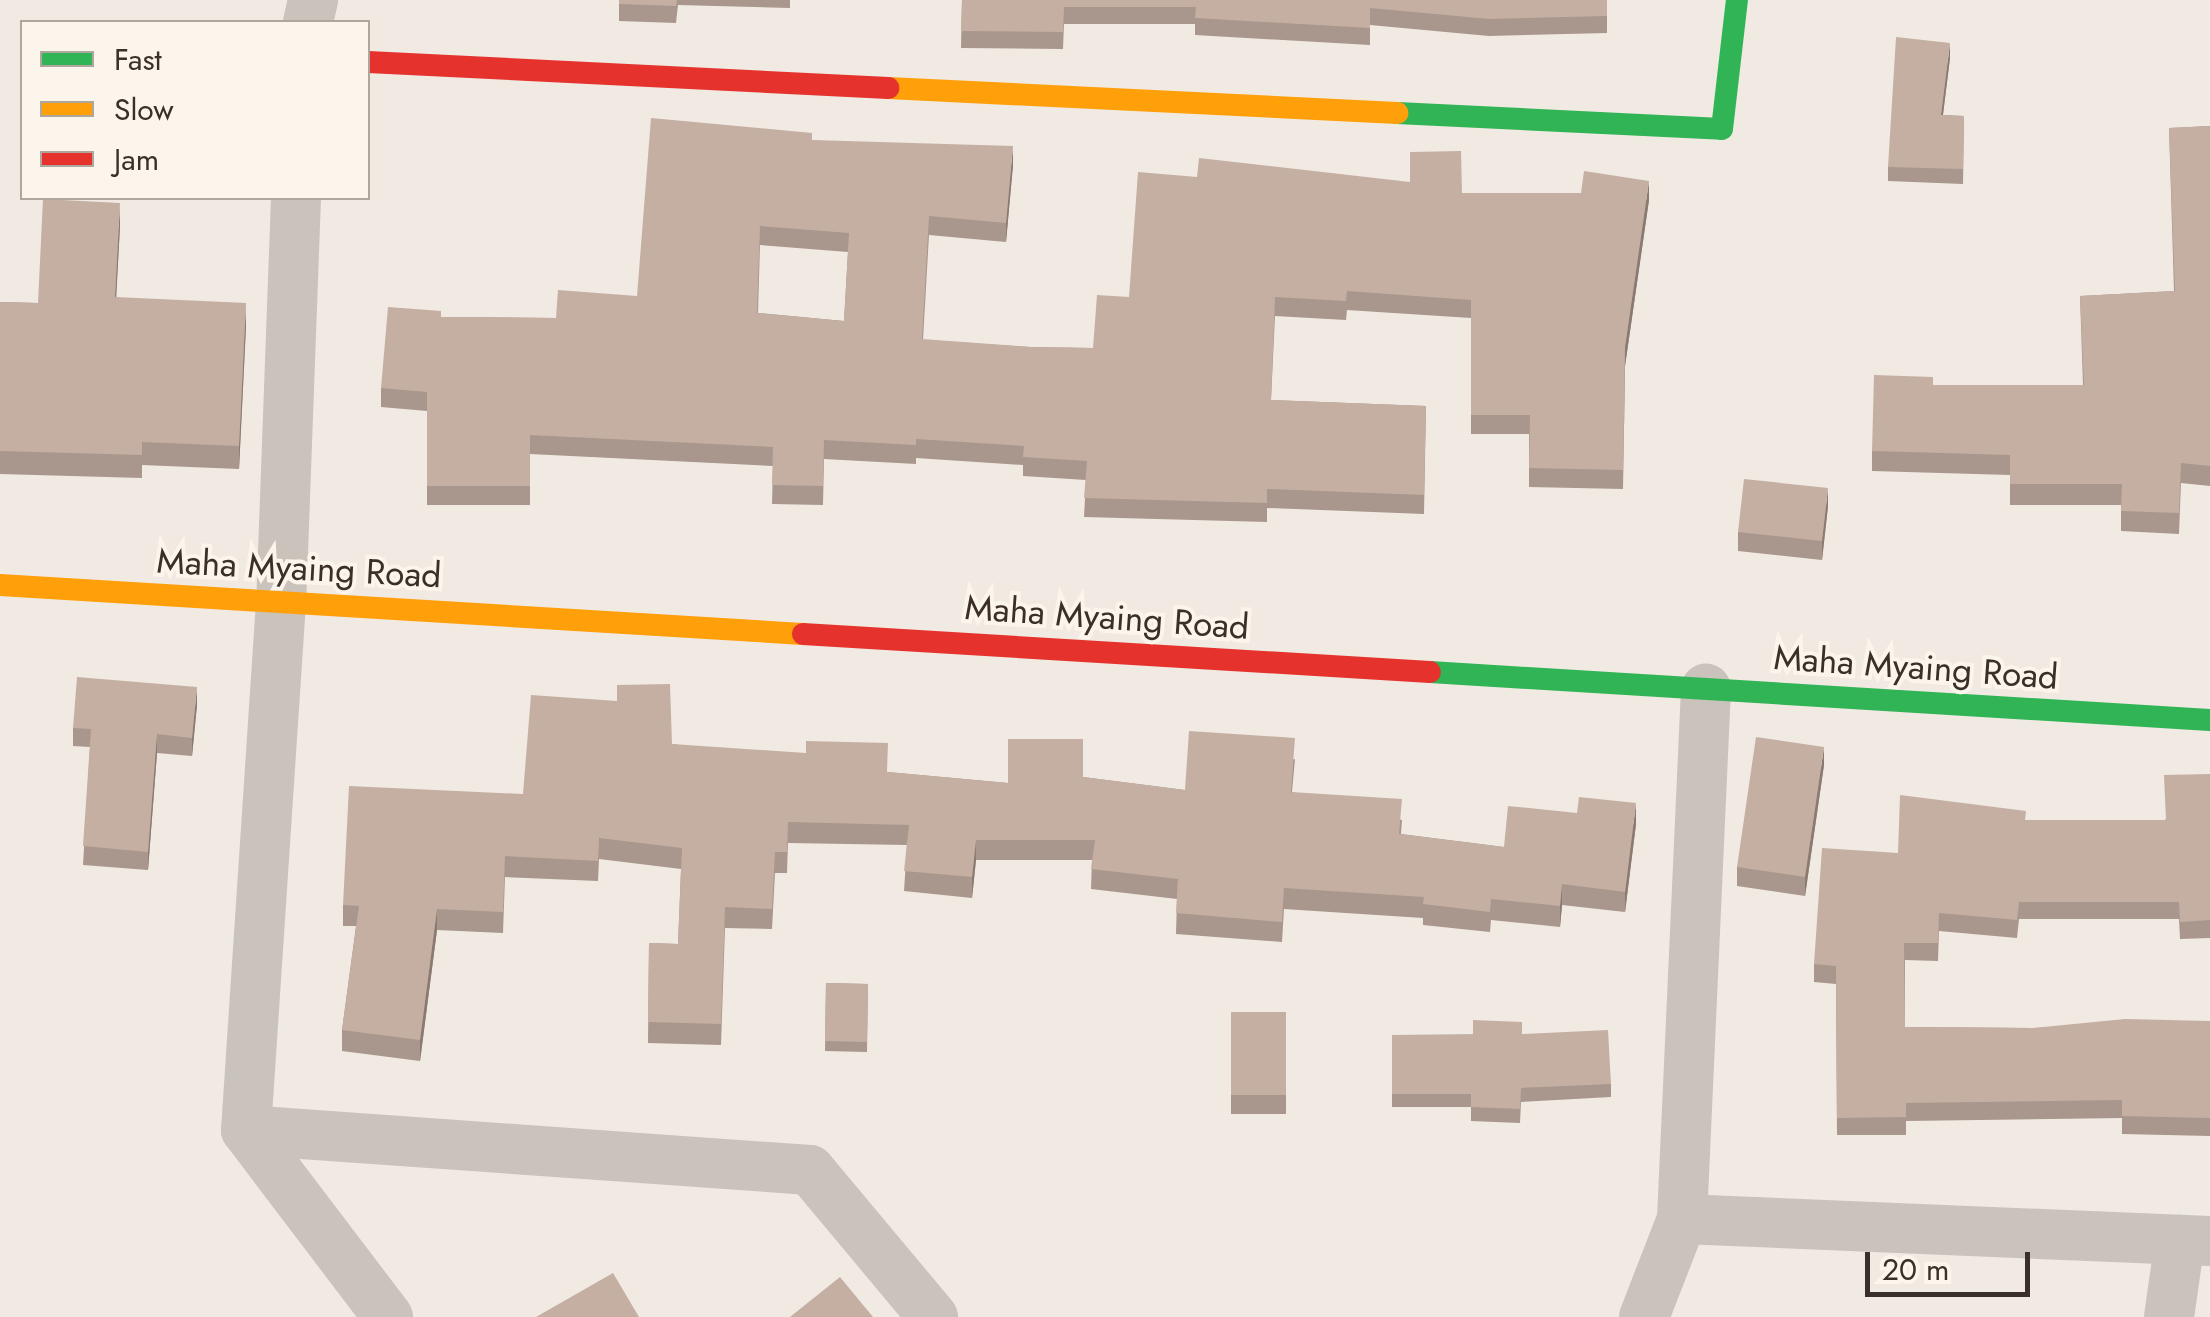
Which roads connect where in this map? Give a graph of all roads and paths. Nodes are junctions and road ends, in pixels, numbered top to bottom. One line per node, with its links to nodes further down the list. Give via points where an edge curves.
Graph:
1 (1737, 0): 2 (street, via 1722,129)
2 (370, 62)
3 (296, 200): 5 (street)
4 (0, 584): 5 (street, Maha Myaing Road)
5 (282, 602): 6 (street, Maha Myaing Road); 8 (street)
6 (1706, 689): 7 (street, Maha Myaing Road); 9 (street)
7 (2210, 720)
8 (246, 1130): 11 (street); 12 (street, via 810,1170)
9 (1682, 1219): 10 (street); 13 (street)
10 (2195, 1240): 14 (street)
11 (388, 1317)
12 (933, 1317)
13 (1644, 1317)
14 (2169, 1317)

